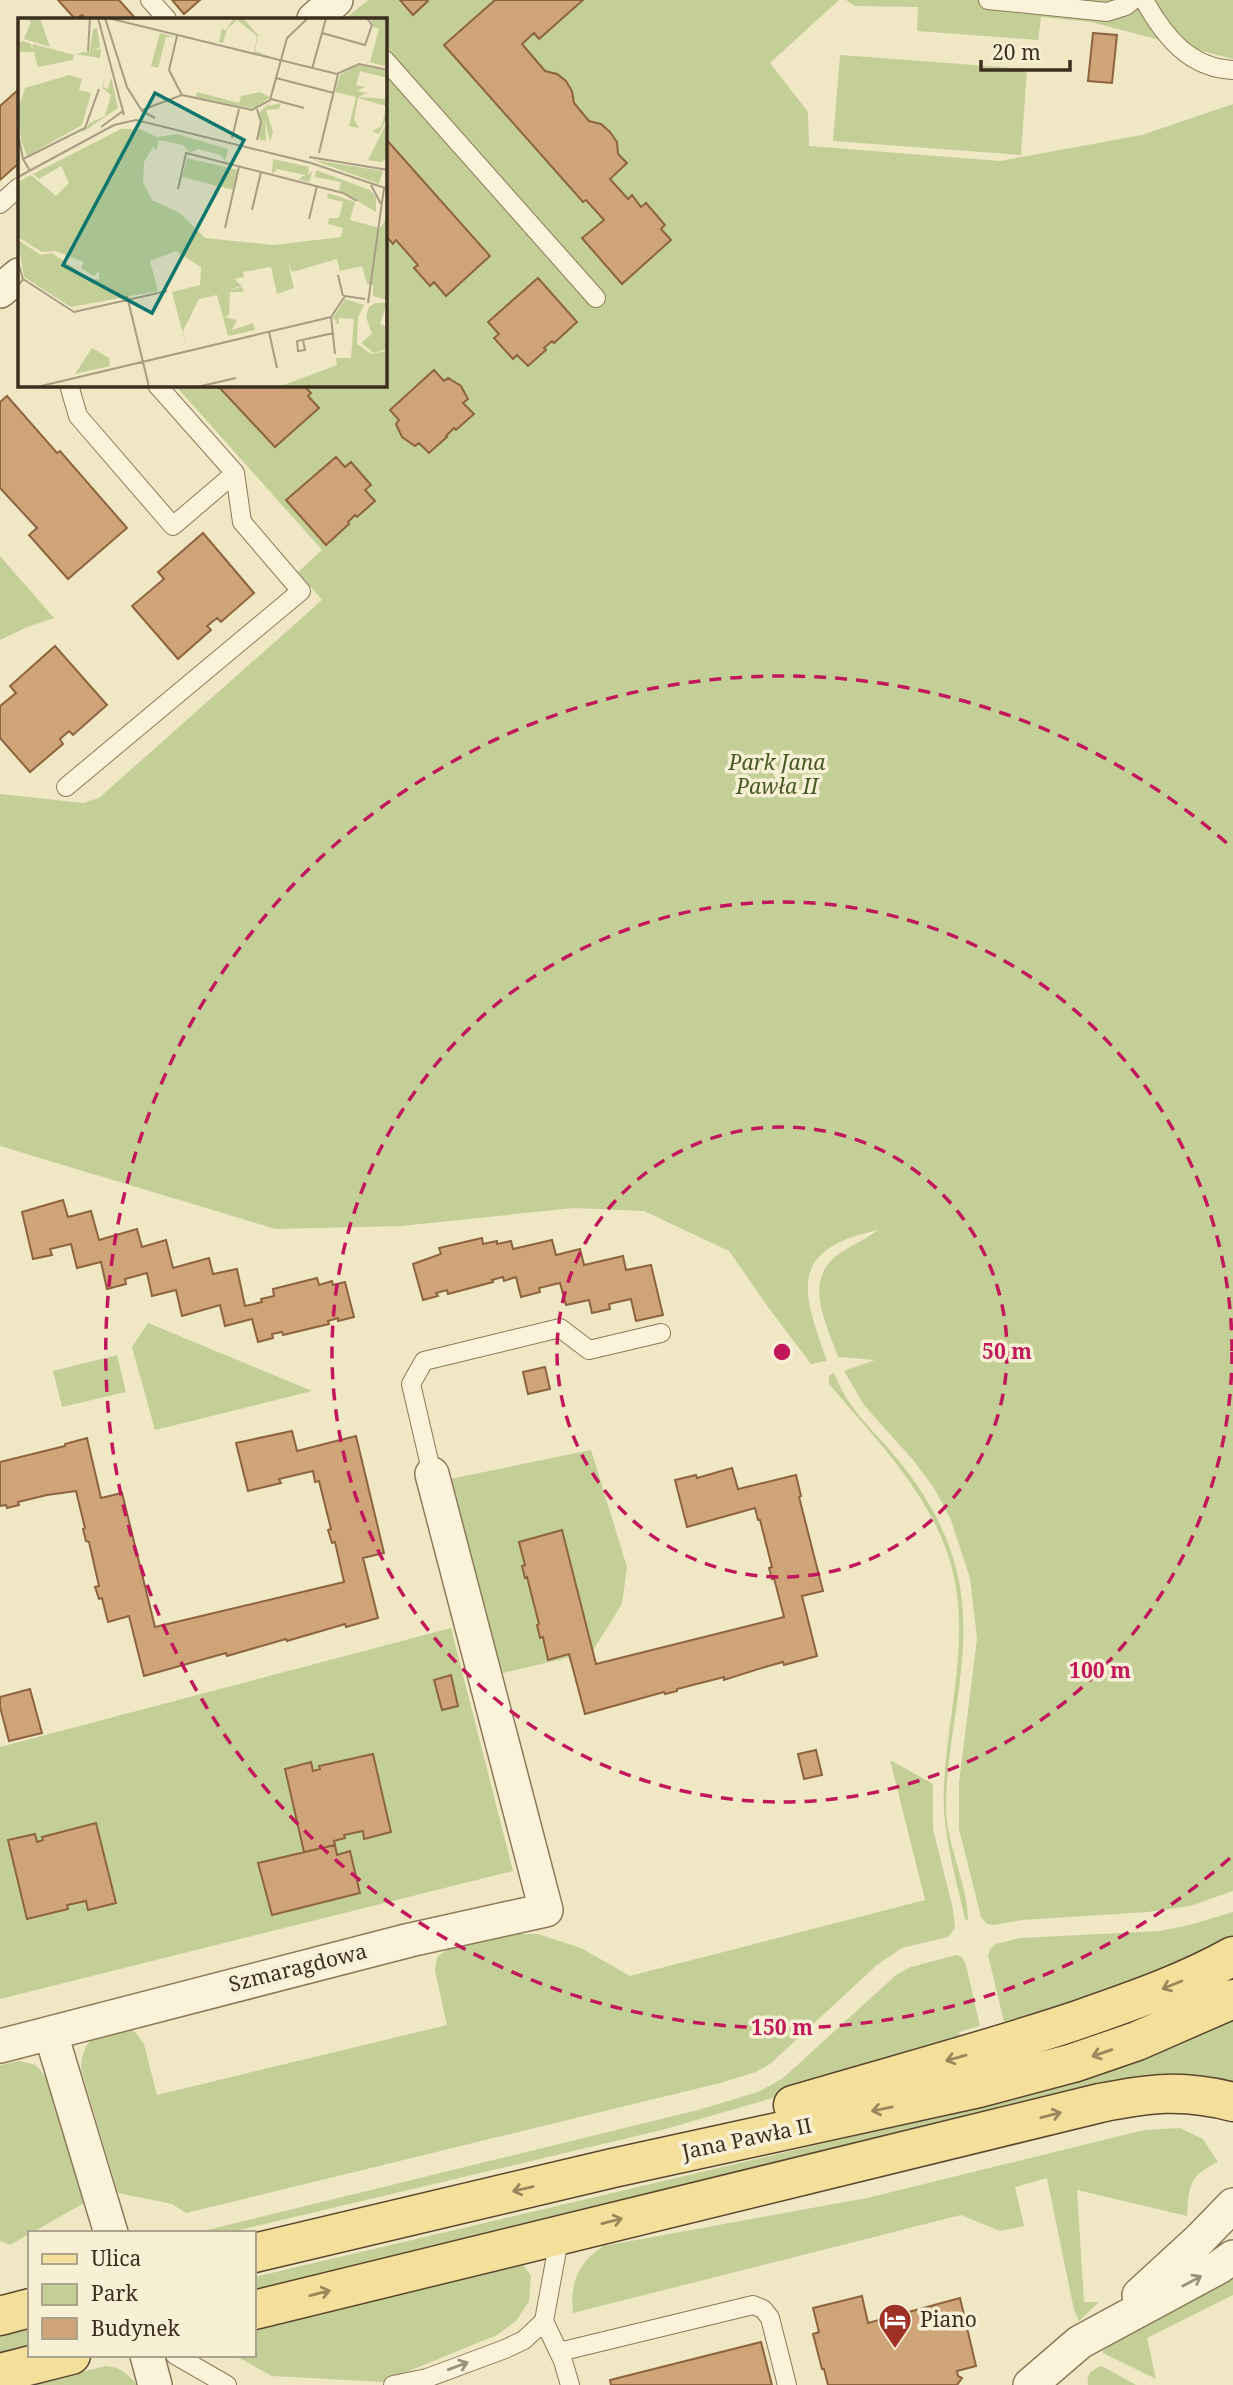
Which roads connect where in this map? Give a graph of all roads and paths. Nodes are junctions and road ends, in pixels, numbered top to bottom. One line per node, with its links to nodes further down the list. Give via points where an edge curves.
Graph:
1 (150, 0): 5 (lane)
2 (988, 0): 3 (lane, via 1107,12)
3 (1133, 0)
4 (1144, 0): 7 (lane, via 1160,29 1190,57 1213,69)
5 (166, 18)
6 (387, 62): 12 (lane)
7 (1233, 70)
8 (18, 188): 9 (lane)
9 (0, 204)
10 (18, 276): 11 (street)
11 (0, 291)
12 (596, 299)
13 (70, 387): 15 (lane, via 78,416 173,526)
14 (159, 387): 15 (lane)
15 (235, 473): 16 (lane, via 242,522 300,591)
16 (66, 787)
17 (661, 1333): 18 (lane, via 589,1350 560,1328 424,1361 411,1384)
18 (432, 1474): 21 (street, Szmaragdowa, via 546,1910 220,1987)
19 (1233, 1956): 24 (main road, one-way to 24, via 1127,2003 1021,2039 761,2114)
20 (1233, 1999): 24 (main road, Jana Pawła II, one-way to 24, via 1137,2041 1060,2067)
21 (51, 2034): 22 (street, Szmaragdowa); 26 (street)
22 (0, 2046)
23 (1233, 2102): 27 (main road, one-way to 23, via 1133,2097 1180,2092)
24 (613, 2168): 28 (main road, Jana Pawła II, one-way to 28)
25 (1233, 2205): 34 (street)
26 (110, 2231)
27 (560, 2234): 31 (main road, one-way to 27); 33 (lane)
28 (256, 2253)
29 (1233, 2257): 34 (street, one-way to 29)
30 (28, 2309): 32 (main road)
31 (256, 2310)
32 (0, 2316)
33 (544, 2321): 35 (lane); 40 (lane, one-way to 33, via 524,2340)
34 (1103, 2328): 46 (street)
35 (559, 2352): 44 (lane); 45 (lane, via 753,2305 770,2318)
36 (63, 2357): 39 (main road)
37 (148, 2357): 41 (street)
38 (178, 2357): 42 (lane)
39 (0, 2373)
40 (428, 2381): 43 (lane)
41 (155, 2385)
42 (227, 2385)
43 (393, 2385)
44 (570, 2385)
45 (786, 2385)
46 (1030, 2385)

